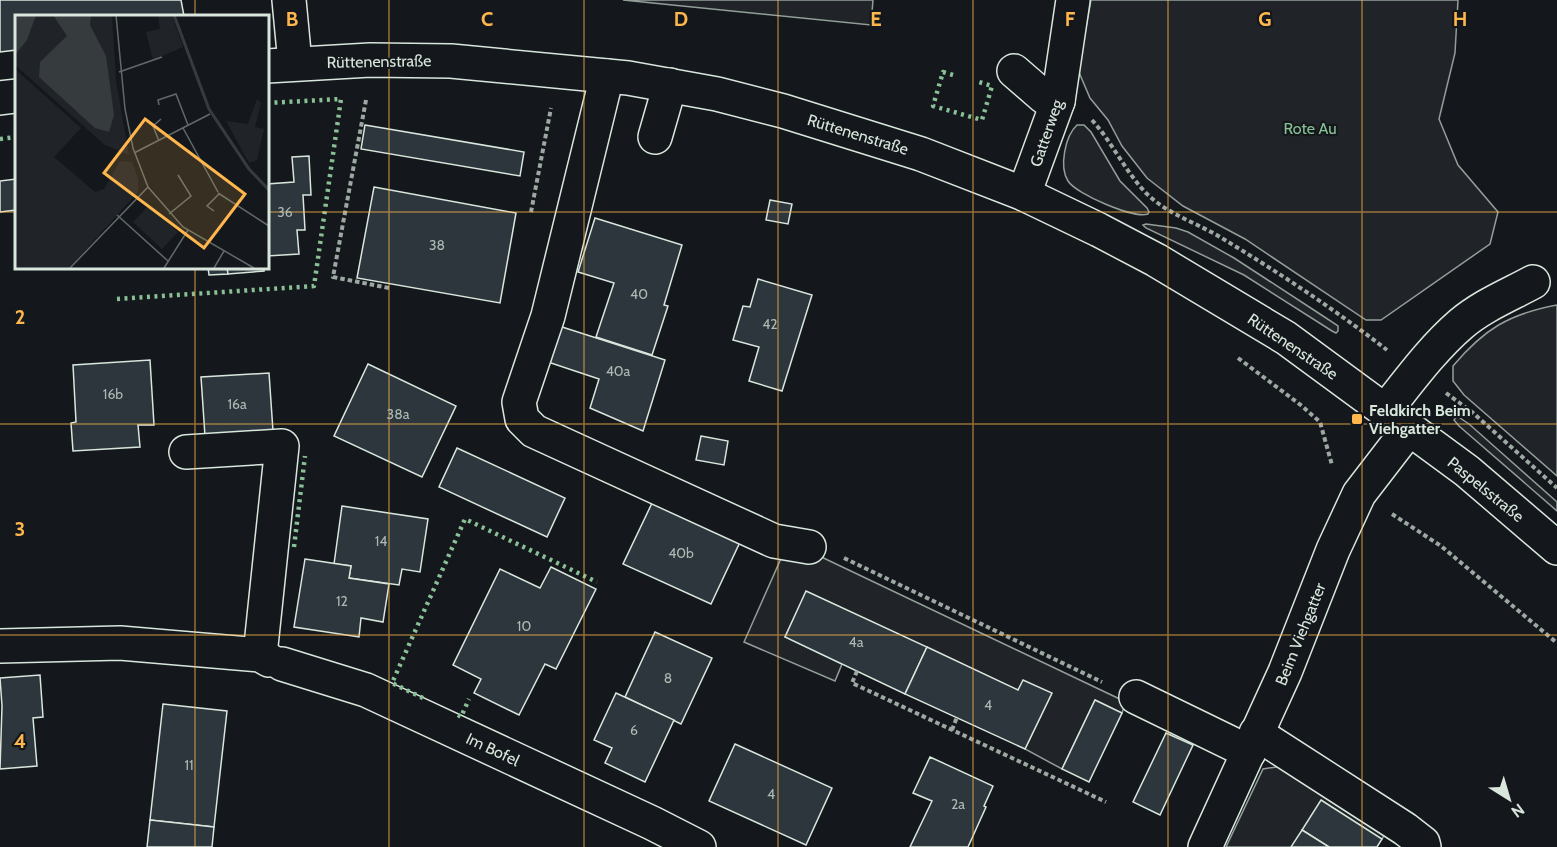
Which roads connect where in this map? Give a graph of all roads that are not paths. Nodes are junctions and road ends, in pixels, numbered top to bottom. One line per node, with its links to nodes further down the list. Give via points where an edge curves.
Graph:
1 (289, 0): 3 (street)
2 (1073, 0): 9 (street, Gatterweg)
3 (281, 65): 5 (street, Rüttenenstraße, via 451,61)
4 (1014, 71): 9 (street, via 1044,97)
5 (607, 76): 6 (street, Rüttenenstraße); 15 (street, via 548,316 519,402 522,419 534,431 774,541)
6 (670, 85): 10 (street); 11 (street, Rüttenenstraße, via 783,111 921,154)
7 (15, 96): 8 (street)
8 (0, 98)
9 (1058, 101): 11 (street, Gatterweg)
10 (655, 137)
11 (1024, 194): 13 (street, Rüttenenstraße, via 1121,241 1212,293 1286,338)
12 (1533, 282): 13 (street, Beim Viehgatter, via 1461,324 1416,372)
13 (1397, 420): 16 (street, Paspelsstraße, via 1467,471); 20 (street, Beim Viehgatter, via 1333,550 1285,672)
14 (186, 452): 18 (street, via 282,446)
15 (809, 547)
16 (1557, 548)
17 (0, 646): 18 (street, Im Bofel, via 120,643)
18 (270, 660): 21 (street, Im Bofel, via 366,690)
19 (1136, 697): 20 (street)
20 (1252, 742): 22 (street, Beim Viehgatter); 23 (street, via 1405,829)
21 (699, 847)
22 (1206, 847)
23 (1424, 847)

